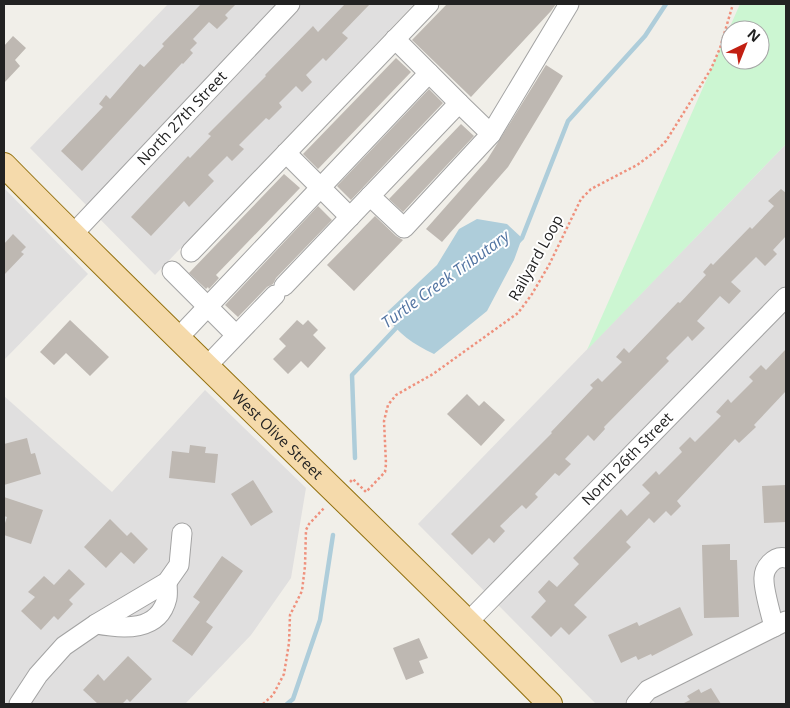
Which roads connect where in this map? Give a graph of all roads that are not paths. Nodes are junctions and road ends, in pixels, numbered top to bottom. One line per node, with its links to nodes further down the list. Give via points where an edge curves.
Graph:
1 (290, 4): 13 (street, North 27th Street)
2 (429, 4): 4 (street)
3 (569, 4): 7 (street)
4 (395, 39): 5 (street); 8 (street)
5 (429, 73): 6 (street); 10 (street)
6 (459, 103): 7 (street); 11 (street)
7 (491, 134): 11 (street, via 404,228)
8 (286, 153): 10 (street); 14 (street)
9 (7, 175): 13 (main road, West Olive Street)
10 (320, 188): 12 (street); 17 (street)
11 (370, 196): 12 (street)
12 (350, 217): 18 (street)
13 (73, 234): 19 (main road, West Olive Street)
14 (191, 252)
15 (172, 271): 17 (street)
16 (786, 297): 24 (street, North 26th Street)
17 (208, 307): 18 (street); 19 (street)
18 (236, 335): 20 (street)
19 (178, 338): 20 (main road, West Olive Street)
20 (207, 366): 24 (main road, West Olive Street)
21 (182, 533): 23 (street, via 179,565)
22 (786, 558): 26 (street, via 781,556 774,560 763,579)
23 (167, 582): 25 (street); 25 (street, via 168,597 152,620 137,628)
24 (468, 622): 28 (main road, West Olive Street)
25 (96, 624): 27 (street, via 64,646 38,675)
26 (780, 624): 29 (street, via 648,690)
27 (19, 704)
28 (550, 704)
29 (636, 704)

